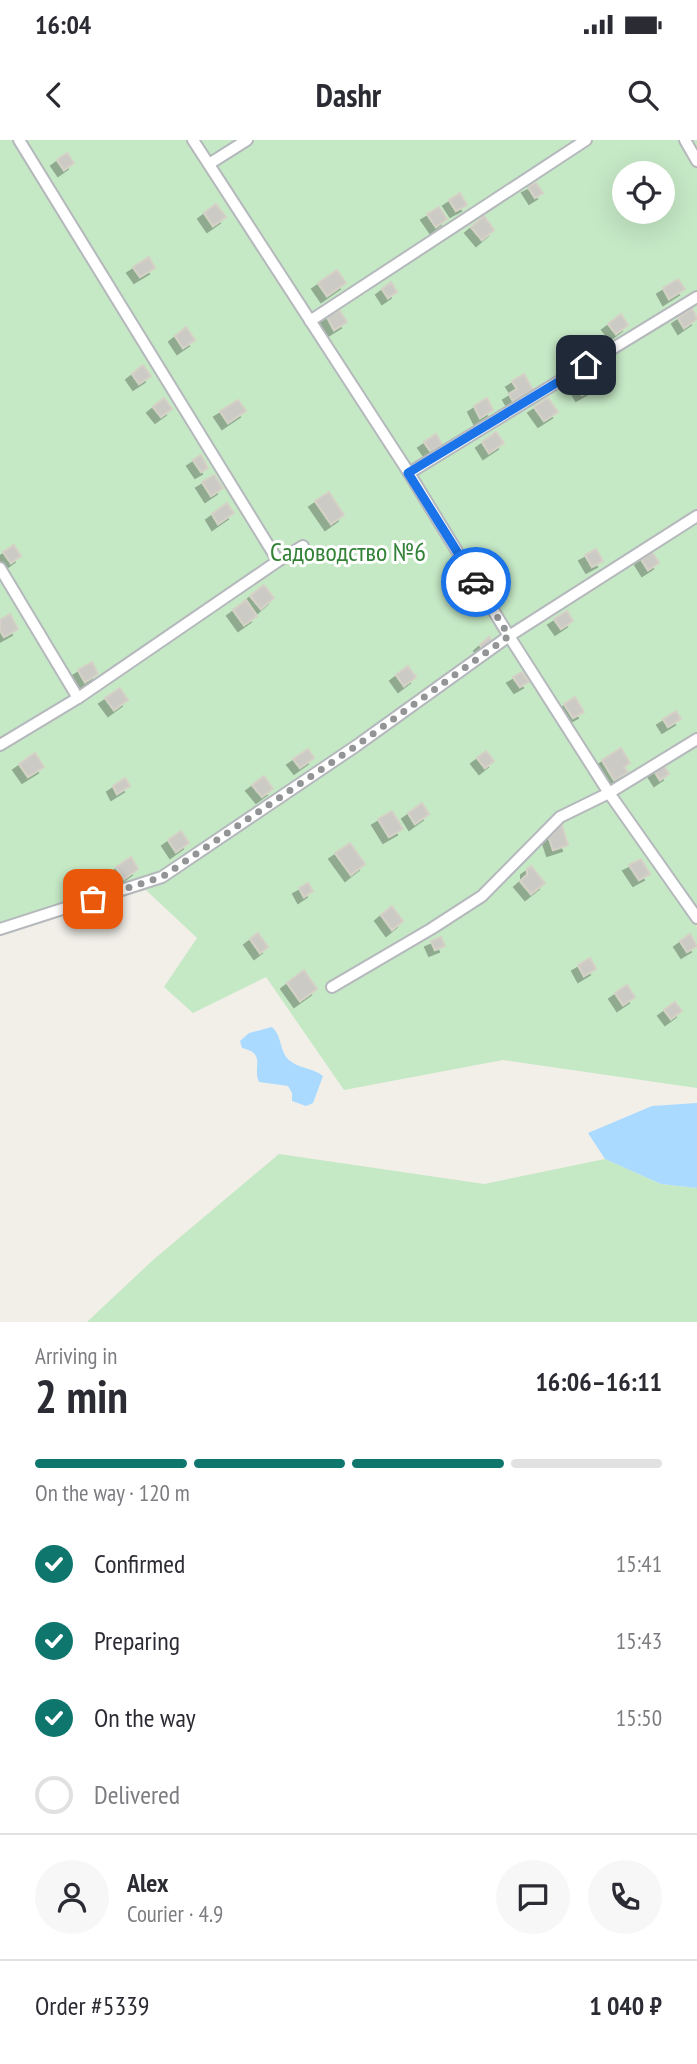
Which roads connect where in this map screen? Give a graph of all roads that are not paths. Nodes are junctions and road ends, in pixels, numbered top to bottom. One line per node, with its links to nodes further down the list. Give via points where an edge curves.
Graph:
1 (19, 140): 13 (lane)
2 (193, 140): 7 (lane)
3 (247, 140): 7 (lane)
4 (586, 140): 9 (lane)
5 (685, 140): 6 (lane)
6 (697, 161)
7 (209, 164): 9 (lane)
8 (697, 297): 10 (lane)
9 (310, 321): 10 (lane)
10 (408, 473): 15 (lane)
11 (697, 516): 15 (lane)
12 (303, 546): 13 (lane)
13 (278, 561): 16 (lane)
14 (0, 568): 16 (lane)
15 (509, 636): 19 (lane); 21 (lane, via 162,877)
16 (78, 698): 18 (lane)
17 (697, 739): 19 (lane)
18 (0, 745)
19 (609, 793): 20 (lane); 22 (lane, via 560,817 482,896)
20 (697, 918)
21 (0, 929)
22 (332, 987)

